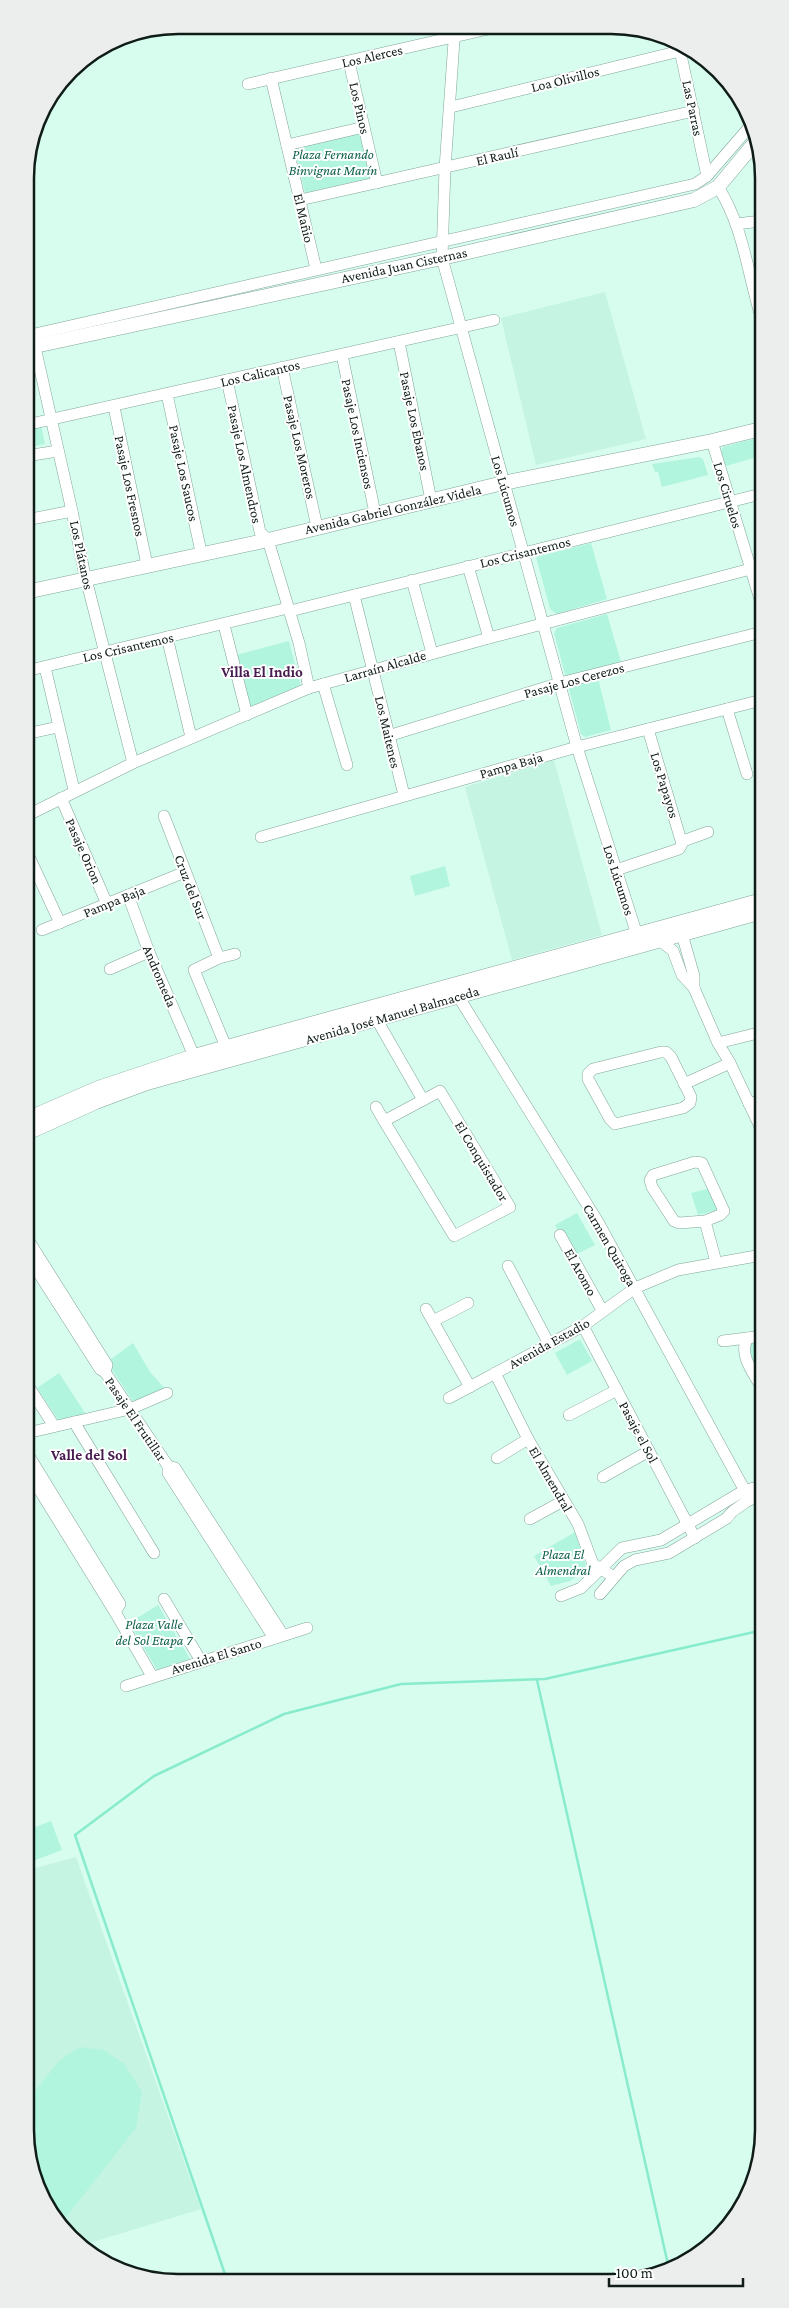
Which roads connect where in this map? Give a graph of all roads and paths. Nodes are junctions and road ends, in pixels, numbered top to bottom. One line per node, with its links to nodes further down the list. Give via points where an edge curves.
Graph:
1 (447, 34): 5 (street, Los Alerces)
2 (454, 34): 8 (street, Los Lúcumos)
3 (672, 48): 8 (street, Loa Olivillos)
4 (680, 52): 9 (street, Las Parras)
5 (349, 62): 6 (street, Los Alerces); 10 (street, Los Pinos)
6 (271, 78): 7 (street, Los Alerces); 12 (street, El Mañio)
7 (248, 84)
8 (451, 107): 14 (street, Los Lúcumos)
9 (694, 111): 14 (street, El Raulí); 15 (street, Las Parras)
10 (364, 127): 12 (street); 16 (street, Los Pinos)
11 (747, 130): 15 (street, Avenida Juan Cisternas)
12 (287, 145): 18 (street, El Mañio)
13 (751, 147): 17 (main road, Avenida Juan Cisternas)
14 (445, 168): 16 (street, El Raulí); 21 (street, Los Lúcumos)
15 (707, 176): 21 (street, Avenida Juan Cisternas, via 695,184)
16 (378, 183): 18 (street, El Raulí)
17 (718, 187): 20 (street); 22 (main road, Avenida Juan Cisternas, via 694,200)
18 (300, 200): 23 (street, El Mañio)
19 (755, 222): 20 (street)
20 (736, 224): 24 (street)
21 (443, 239): 22 (street, Los Lúcumos); 23 (street, Avenida Juan Cisternas)
22 (442, 258): 26 (street, Los Lúcumos); 28 (main road, Avenida Juan Cisternas)
23 (316, 269): 29 (street, Avenida Juan Cisternas)
24 (755, 286)
25 (494, 320): 26 (street, Los Calicantos)
26 (461, 327): 27 (street, Los Calicantos); 42 (street, Los Lúcumos)
27 (399, 342): 30 (street, Los Calicantos); 44 (street, Pasaje Los Ebanos)
28 (34, 343)
29 (34, 343)
30 (342, 355): 32 (street, Los Calicantos); 47 (street, Pasaje Los Inciensos)
31 (34, 360): 36 (street, Los Plátanos)
32 (282, 367): 33 (street, Los Calicantos); 49 (street, Pasaje Los Moreros)
33 (227, 380): 34 (street, Los Calicantos); 50 (street, Pasaje Los Almendros, via 260,532)
34 (167, 394): 35 (street, Los Calicantos); 51 (street, Pasaje Los Saucos)
35 (114, 407): 36 (street, Los Calicantos); 53 (street, Pasaje Los Fresnos)
36 (52, 419): 37 (street, Los Calicantos); 40 (street, Los Plátanos)
37 (34, 423)
38 (755, 430): 39 (main road, Avenida Gabriel González Videla)
39 (712, 441): 42 (main road, Avenida Gabriel González Videla); 45 (street, Los Ciruelos)
40 (58, 451): 41 (street); 46 (street, Los Plátanos)
41 (34, 455)
42 (503, 484): 44 (main road, Avenida Gabriel González Videla); 52 (street, Los Lúcumos)
43 (755, 496): 45 (street, Los Crisantemos)
44 (431, 500): 47 (main road, Avenida Gabriel González Videla)
45 (730, 502): 52 (street, Los Crisantemos); 54 (street, Los Ciruelos)
46 (72, 511): 48 (street); 57 (street, Los Plátanos)
47 (375, 513): 49 (main road, Avenida Gabriel González Videla)
48 (34, 518)
49 (317, 527): 50 (main road, Avenida Gabriel González Videla)
50 (268, 540): 51 (main road, Avenida Gabriel González Videla); 61 (street, Pasaje Los Almendros)
51 (201, 552): 53 (main road, Avenida Gabriel González Videla)
52 (523, 552): 55 (street, Los Crisantemos); 63 (street, Los Lúcumos)
53 (147, 565): 57 (main road, Avenida Gabriel González Videla)
54 (755, 565)
55 (468, 566): 58 (street, Los Crisantemos); 66 (street)
56 (755, 568): 63 (street, Larraín Alcalde)
57 (86, 578): 59 (main road, Avenida Gabriel González Videla); 67 (street, Los Plátanos)
58 (412, 580): 60 (street, Los Crisantemos); 68 (street)
59 (34, 590)
60 (354, 594): 61 (street, Los Crisantemos); 71 (street, Los Maitenes)
61 (289, 610): 62 (street, Los Crisantemos); 74 (street, Pasaje Los Almendros)
62 (224, 625): 65 (street, Los Crisantemos); 77 (street)
63 (544, 625): 66 (street, Larraín Alcalde); 72 (street, Los Lúcumos)
64 (755, 634): 72 (street, Pasaje Los Cerezos)
65 (167, 637): 67 (street, Los Crisantemos); 82 (street)
66 (489, 638): 68 (street, Larraín Alcalde)
67 (106, 652): 69 (street, Los Crisantemos); 84 (street, Los Plátanos)
68 (432, 653): 71 (street, Larraín Alcalde)
69 (45, 667): 70 (street, Los Crisantemos); 78 (street)
70 (34, 669)
71 (374, 670): 73 (street, Larraín Alcalde); 81 (street, Los Maitenes)
72 (560, 682): 81 (street, Pasaje Los Cerezos); 83 (street, Los Lúcumos)
73 (323, 684): 74 (street, Larraín Alcalde); 85 (street)
74 (309, 688): 77 (street, Larraín Alcalde)
75 (755, 702): 76 (street, Pampa Baja)
76 (727, 710): 79 (street, Pampa Baja); 86 (street)
77 (247, 715): 82 (street, Larraín Alcalde)
78 (58, 727): 80 (street); 87 (street)
79 (648, 728): 83 (street, Pampa Baja); 94 (street, Los Papayos)
80 (34, 732)
81 (388, 736): 88 (street, Los Maitenes)
82 (191, 737): 84 (street, Larraín Alcalde)
83 (577, 747): 88 (street, Pampa Baja); 96 (street, Los Lúcumos)
84 (133, 763): 87 (street, Larraín Alcalde)
85 (347, 765)
86 (747, 774)
87 (74, 790): 89 (street, Larraín Alcalde)
88 (404, 795): 93 (street, Pampa Baja)
89 (61, 798): 90 (street, Larraín Alcalde); 100 (street, Pasaje Orion)
90 (34, 812)
91 (164, 816): 97 (street, Cruz del Sur)
92 (708, 832): 94 (street)
93 (261, 837)
94 (682, 841): 96 (street, via 679,849)
95 (34, 867): 102 (street)
96 (616, 870): 105 (street, Los Lúcumos)
97 (185, 872): 98 (street, Pampa Baja); 109 (street, Cruz del Sur)
98 (128, 895): 100 (street, Pampa Baja); 107 (street, Andromeda)
99 (755, 902): 103 (main road, Avenida José Manuel Balmaceda)
100 (107, 904): 102 (street, Pampa Baja)
101 (755, 913): 103 (main road, Avenida José Manuel Balmaceda)
102 (60, 923): 104 (street, Pampa Baja)
103 (681, 928): 105 (main road, Avenida José Manuel Balmaceda); 106 (main road, Avenida José Manuel Balmaceda); 111 (street, via 694,976)
104 (42, 930)
105 (638, 940): 106 (main road, Avenida José Manuel Balmaceda); 112 (main road, Avenida José Manuel Balmaceda); 116 (main road, Avenida José Manuel Balmaceda)
106 (661, 941): 111 (street, via 673,951 682,974)
107 (149, 952): 110 (street); 117 (street, Andromeda)
108 (235, 954): 109 (street)
109 (219, 958): 116 (street, via 194,970)
110 (110, 969)
111 (694, 988): 115 (street)
112 (458, 996): 113 (main road, Avenida José Manuel Balmaceda); 134 (street, Carmen Quiroga, via 598,1222)
113 (377, 1020): 120 (street); 127 (main road, Avenida José Manuel Balmaceda, via 147,1083)
114 (755, 1034): 115 (street)
115 (718, 1044): 118 (street)
116 (226, 1047): 117 (main road, Avenida José Manuel Balmaceda)
117 (194, 1056): 124 (main road, Avenida José Manuel Balmaceda, via 98,1088)
118 (730, 1063): 119 (street); 122 (street)
119 (684, 1084): 119 (street, via 666,1052 593,1069 588,1074 615,1124 683,1108 690,1103 691,1097)
120 (423, 1100): 126 (street, El Conquistador); 126 (street, El Conquistador, via 440,1091 510,1207 454,1236)
121 (755, 1102): 122 (street)
122 (749, 1104): 125 (street)
123 (376, 1107): 126 (street, El Conquistador)
124 (34, 1116)
125 (755, 1116)
126 (384, 1121)
127 (34, 1130)
128 (705, 1220): 128 (street, via 724,1211 702,1163 695,1162 653,1175 650,1180 652,1187 674,1221); 132 (street)
129 (560, 1235): 137 (street, El Aromo)
130 (755, 1256): 132 (street, Avenida Estadio)
131 (34, 1261): 151 (street, Pasaje El Frutillar, via 70,1313 100,1369)
132 (716, 1262): 134 (street, Avenida Estadio, via 678,1270)
133 (508, 1266): 143 (street)
134 (635, 1288): 137 (street, Avenida Estadio); 163 (street, Carmen Quiroga)
135 (468, 1303): 138 (street)
136 (426, 1308): 138 (street)
137 (602, 1310): 139 (street, Avenida Estadio)
138 (433, 1321): 146 (street)
139 (583, 1326): 143 (street, Avenida Estadio); 147 (street, Pasaje el Sol)
140 (755, 1337): 141 (street)
141 (748, 1338): 142 (street); 145 (street, via 744,1353)
142 (723, 1341)
143 (548, 1344): 144 (street, Avenida Estadio)
144 (495, 1373): 146 (street, Avenida Estadio); 156 (street, El Almendral)
145 (755, 1374)
146 (470, 1387): 150 (street, Avenida Estadio)
147 (616, 1390): 152 (street); 157 (street, Pasaje el Sol)
148 (167, 1393): 151 (street)
149 (34, 1395): 154 (street)
150 (449, 1398)
151 (130, 1409): 153 (street); 176 (street, Pasaje El Frutillar, via 168,1466 175,1468 205,1523)
152 (568, 1415)
153 (74, 1422): 154 (street); 169 (street)
154 (54, 1426): 155 (street)
155 (34, 1432)
156 (528, 1439): 158 (street); 164 (street, El Almendral)
157 (650, 1451): 160 (street); 166 (street, Pasaje el Sol)
158 (497, 1458)
159 (34, 1466): 167 (street)
160 (603, 1477)
161 (34, 1480): 167 (street)
162 (755, 1490): 163 (street)
163 (748, 1495): 166 (street); 168 (street, via 727,1518)
164 (563, 1501): 165 (street); 170 (street, El Almendral, via 580,1528 593,1564)
165 (530, 1519)
166 (688, 1524): 168 (street, Pasaje el Sol); 170 (street, via 661,1540 622,1548)
167 (69, 1530): 178 (street, via 120,1604 115,1612)
168 (695, 1538): 171 (street, via 669,1552 634,1560)
169 (154, 1553)
170 (600, 1568): 171 (street, El Almendral); 173 (street, via 581,1588)
171 (614, 1576): 172 (street)
172 (600, 1594)
173 (561, 1596)
174 (164, 1599): 177 (street)
175 (306, 1628): 176 (street, Avenida El Santo)
176 (278, 1637): 177 (street, Avenida El Santo)
177 (201, 1661): 178 (street, Avenida El Santo)
178 (152, 1676): 179 (street, Avenida El Santo)
179 (126, 1686)

